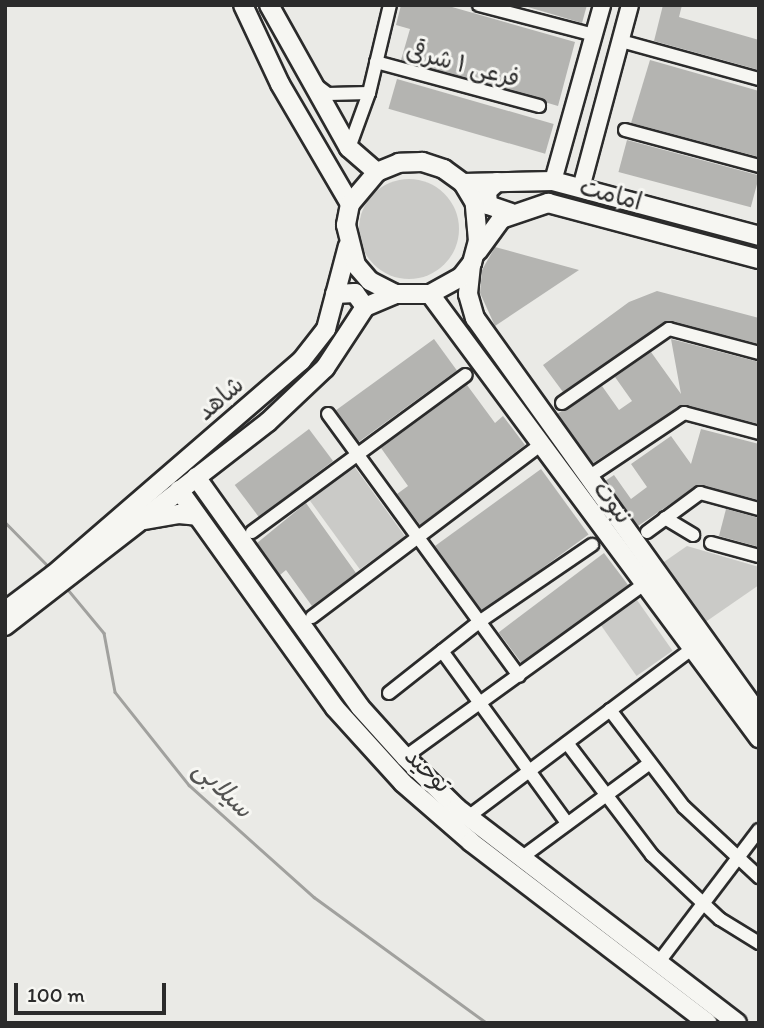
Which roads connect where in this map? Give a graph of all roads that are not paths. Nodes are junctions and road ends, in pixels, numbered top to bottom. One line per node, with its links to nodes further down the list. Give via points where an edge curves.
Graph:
1 (243, 5): 19 (main road, via 274,72)
2 (269, 5): 11 (main road)
3 (390, 5): 9 (street)
4 (602, 5): 7 (street)
5 (630, 5): 8 (street)
6 (480, 6): 7 (street)
7 (594, 35): 20 (street)
8 (621, 41): 10 (street); 23 (street)
9 (376, 62): 12 (street); 13 (street, فرعی ۱ شرقی)
10 (759, 79)
11 (309, 81): 12 (street, via 328,94); 15 (main road)
12 (369, 93): 15 (street)
13 (539, 106)
14 (625, 130): 17 (street)
15 (349, 148): 16 (main road)
16 (363, 160): 18 (main road); 19 (main road, via 357,181)
17 (759, 166)
18 (377, 172): 22 (main road, via 398,163 422,162 444,169); 24 (main road)
19 (335, 177): 24 (main road)
20 (553, 181): 21 (main road, امامت); 23 (main road, امامت)
21 (497, 182): 22 (main road, امامت); 25 (main road, via 486,191 488,205)
22 (463, 183): 29 (main road, via 475,203 480,225)
23 (581, 188): 26 (main road, امامت)
24 (350, 204): 27 (main road)
25 (511, 213): 28 (main road, امامت, via 548,203); 29 (main road, via 492,230)
26 (759, 236)
27 (348, 246): 30 (main road, شاهد); 31 (main road, via 370,281)
28 (759, 259)
29 (472, 262): 32 (main road, via 461,277); 34 (main road)
30 (335, 294): 33 (main road, via 355,293); 59 (main road, شاهد, via 326,329 301,361)
31 (396, 294): 32 (main road); 33 (main road)
32 (430, 294): 35 (main road, نبوت)
33 (365, 307): 43 (main road, شاهد, via 325,368)
34 (469, 307): 35 (main road, via 456,305); 45 (main road, نبوت)
35 (449, 317): 41 (main road, نبوت)
36 (759, 353): 38 (street, via 669,328)
37 (466, 375): 42 (street)
38 (562, 404)
39 (328, 414): 42 (street)
40 (759, 433): 45 (street, via 684,412)
41 (540, 445): 55 (street); 60 (main road, نبوت)
42 (356, 453): 53 (street); 55 (street)
43 (225, 455): 44 (main road, شاهد); 47 (main road, via 216,477)
44 (196, 477): 46 (main road, شاهد); 47 (main road, توحید)
45 (587, 478): 71 (main road, نبوت)
46 (178, 490): 49 (main road, توحید); 51 (main road, شاهد)
47 (214, 501): 74 (main road, توحید, via 353,697)
48 (759, 509): 50 (street, via 700,493)
49 (197, 516): 51 (main road, via 179,514); 84 (main road, توحید, via 335,708 395,774 471,842)
50 (665, 518): 52 (street); 54 (street)
51 (139, 522): 59 (main road, شاهد)
52 (647, 532)
53 (252, 533)
54 (693, 535)
55 (417, 537): 62 (street); 63 (street)
56 (710, 542): 58 (street)
57 (592, 545): 63 (street)
58 (759, 556)
59 (80, 560): 61 (main road)
60 (644, 584): 65 (main road, نبوت); 67 (street)
61 (17, 608): 64 (main road)
62 (312, 617)
63 (479, 622): 66 (street); 67 (street)
64 (5, 626)
65 (693, 648): 70 (street); 72 (main road, نبوت)
66 (442, 651): 68 (street); 69 (street)
67 (519, 677): 69 (street)
68 (389, 692)
69 (480, 704): 74 (street); 76 (street)
70 (610, 710): 73 (street); 75 (street)
71 (759, 715)
72 (759, 738)
73 (567, 743): 76 (street); 77 (street)
74 (405, 757): 78 (main road, توحید)
75 (650, 763): 77 (street); 82 (street, via 684,807)
76 (528, 772): 78 (street); 79 (street)
77 (604, 796): 79 (street); 85 (street, via 652,855)
78 (468, 817): 81 (main road, توحید)
79 (567, 823): 81 (street)
80 (759, 830): 82 (street)
81 (521, 858): 84 (main road, توحید)
82 (738, 859): 83 (street); 85 (street)
83 (759, 877)
84 (556, 897): 87 (main road, توحید); 88 (main road, توحید)
85 (702, 904): 86 (street); 87 (street)
86 (759, 943)
87 (657, 963): 89 (main road, توحید)
88 (708, 1023)
89 (737, 1023)

